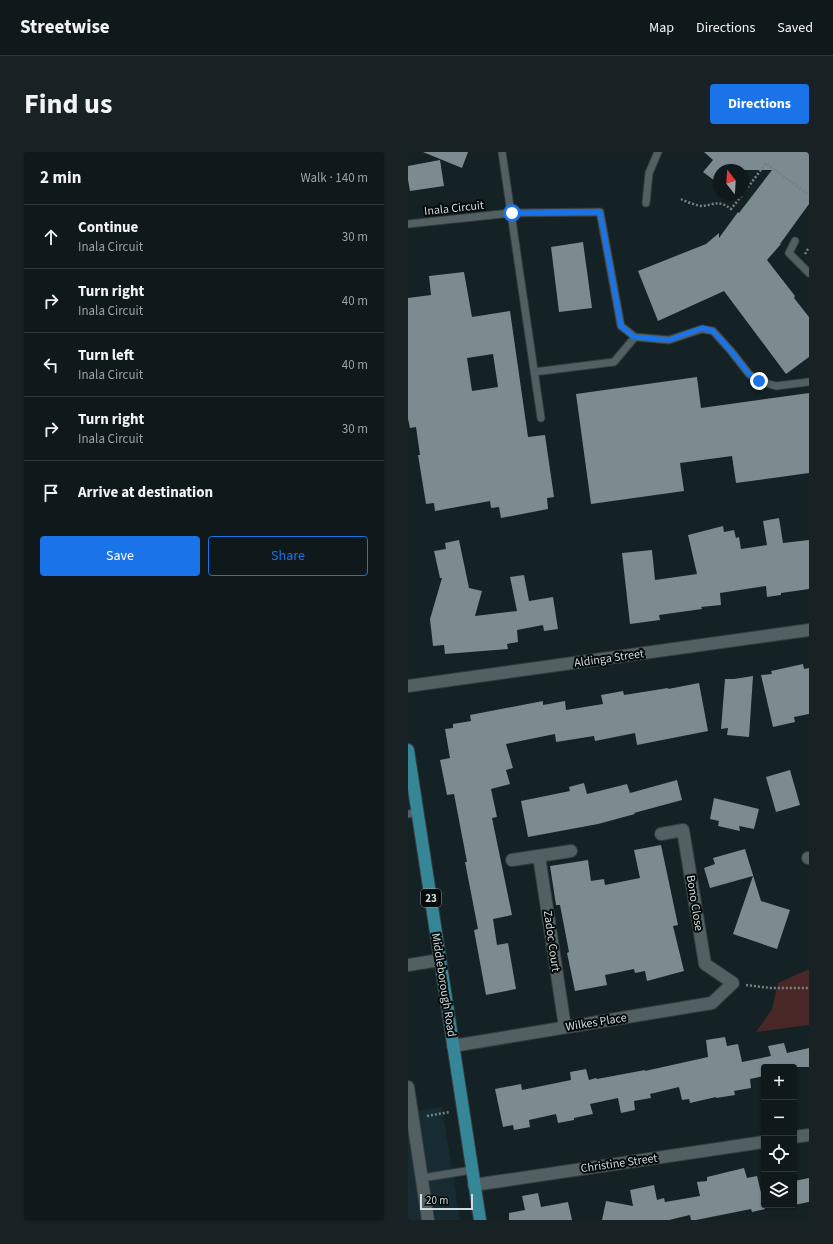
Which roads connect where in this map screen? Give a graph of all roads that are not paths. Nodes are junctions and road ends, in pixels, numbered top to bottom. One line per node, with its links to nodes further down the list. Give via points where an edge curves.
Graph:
1 (502, 152): 4 (lane)
2 (658, 152): 3 (lane, via 649,173)
3 (646, 203)
4 (512, 213): 5 (lane, Inala Circuit); 8 (lane, Inala Circuit, via 600,212 621,326); 9 (lane)
5 (408, 224)
6 (795, 241): 7 (lane, via 789,253)
7 (809, 272)
8 (634, 337): 9 (lane, via 614,362); 10 (lane, via 669,340 702,328 713,331 749,374 759,381 776,386)
9 (534, 372): 11 (lane)
10 (809, 382)
11 (541, 418)
12 (809, 630): 13 (street, Aldinga Street)
13 (408, 686)
14 (408, 750): 15 (main road, Middleborough Road / 23)
15 (413, 813): 20 (main road, Middleborough Road / 23)
16 (661, 834): 22 (street, Bono Close, via 683,830 705,964)
17 (571, 851): 18 (street)
18 (539, 856): 19 (street); 23 (street, Zadoc Court)
19 (512, 860)
20 (440, 960): 21 (street); 24 (main road, Middleborough Road / 23)
21 (408, 965)
22 (733, 983): 23 (street, Wilkes Place, via 712,1003)
23 (565, 1027): 24 (street, Wilkes Place)
24 (453, 1046): 29 (main road, Middleborough Road / 23)
25 (408, 1087): 30 (street)
26 (809, 1135): 27 (street)
27 (797, 1137)
28 (761, 1142): 31 (street, Christine Street)
29 (472, 1170): 30 (lane); 31 (main road, Middleborough Road / 23)
30 (422, 1178): 32 (street)
31 (474, 1184): 33 (main road, Middleborough Road / 23)
32 (428, 1220)
33 (480, 1220)

